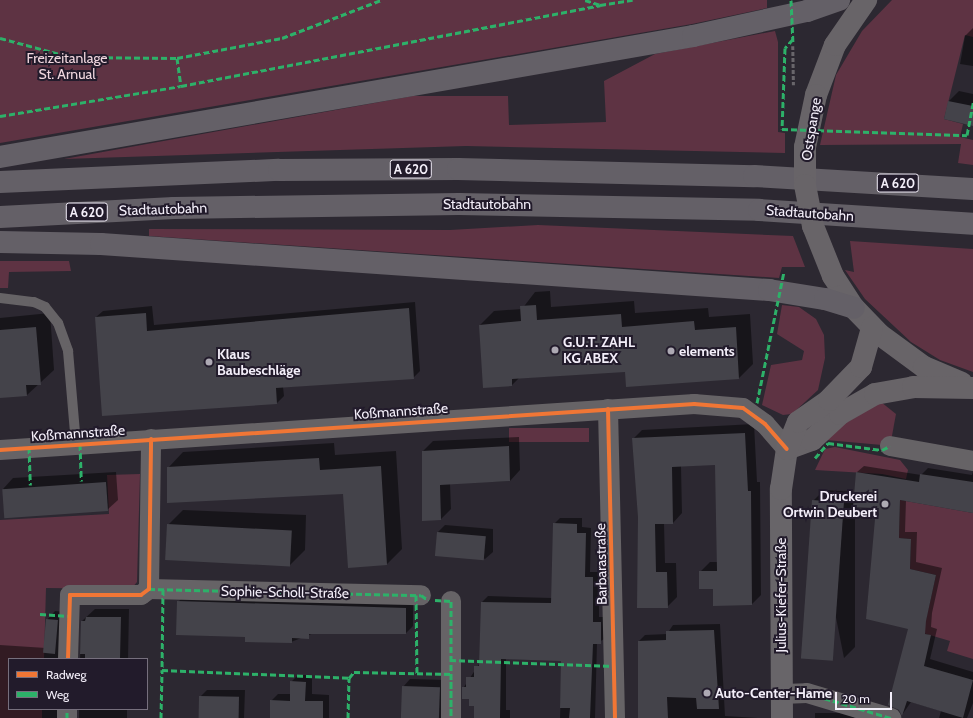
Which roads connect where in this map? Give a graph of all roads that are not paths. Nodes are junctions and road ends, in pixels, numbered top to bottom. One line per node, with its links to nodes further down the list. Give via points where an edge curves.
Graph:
1 (839, 0): 3 (highway, via 806,11 693,36)
2 (866, 0): 10 (main road, Ostspange, bridge, via 835,46 816,95 805,147 805,185 813,226 833,276)
3 (0, 157)
4 (0, 182): 5 (highway, A 620, via 279,170 458,169 761,176)
5 (973, 189)
6 (0, 217): 7 (highway, Stadtautobahn / A 620, via 174,208 490,204 759,210)
7 (973, 224)
8 (0, 242): 10 (highway, via 101,244 769,290 818,297)
9 (0, 298): 15 (lane, Koßmannstraße, via 34,302 45,307 58,323 68,352)
10 (854, 308): 11 (main road, Ostspange)
11 (872, 328): 12 (main road, Ostspange, via 924,367); 17 (main road, via 861,367 829,400 798,422)
12 (973, 387): 17 (main road, via 913,387 875,394 840,414 812,440)
13 (608, 409): 14 (street, Koßmannstraße); 17 (street, Koßmannstraße, via 728,404 755,415); 26 (street, Barbarastraße)
14 (151, 439): 15 (street, Koßmannstraße); 20 (street)
15 (76, 444): 18 (street, Koßmannstraße)
16 (890, 446): 19 (street)
17 (787, 449): 24 (main road, Julius-Kiefer-Straße, via 781,489)
18 (0, 450)
19 (973, 461)
20 (149, 588): 21 (street, Sophie-Scholl-Straße); 23 (street, via 141,595 70,595)
21 (421, 595)
22 (451, 601): 25 (street)
23 (68, 658)
24 (782, 694): 27 (main road, Julius-Kiefer-Straße); 28 (street, via 807,693)
25 (452, 718)
26 (615, 718)
27 (782, 718)
28 (891, 718)

